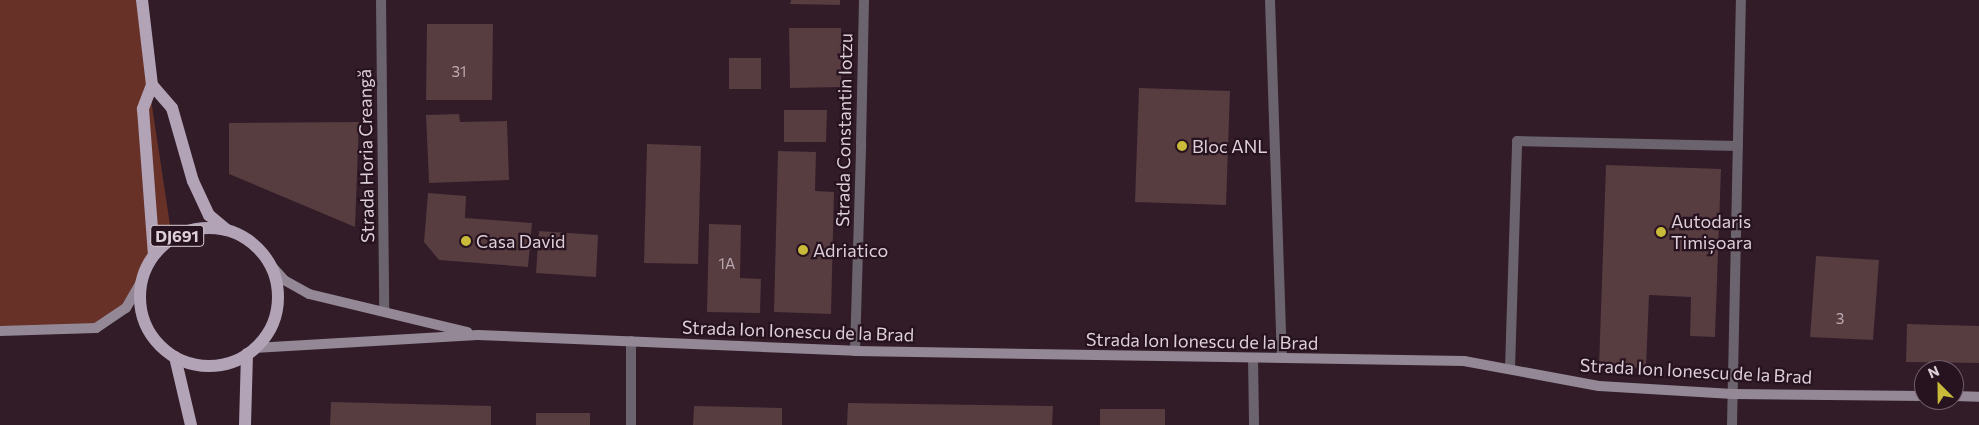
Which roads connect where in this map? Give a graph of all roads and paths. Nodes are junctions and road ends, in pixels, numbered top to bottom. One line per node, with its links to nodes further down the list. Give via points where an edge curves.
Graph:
1 (142, 0): 6 (main road, DJ691)
2 (381, 0): 12 (street, Strada Horia Creangă)
3 (864, 0): 17 (street, Strada Constantin Iotzu)
4 (1270, 0): 20 (street)
5 (1741, 0): 7 (street)
6 (152, 85): 8 (main road, DJ691, via 172,108 192,182 209,215); 9 (main road, DJ691, via 143,109)
7 (1738, 146): 21 (street, via 1516,141); 22 (street)
8 (227, 230): 9 (main road, DJ691, via 184,233); 10 (main road, DJ691, via 253,244)
9 (154, 256): 11 (main road, DJ691)
10 (268, 262): 12 (street, Strada Ion Ionescu de la Brad, via 303,292); 16 (main road, DJ691, via 277,286 276,311 270,329)
11 (143, 278): 13 (street, via 126,308 96,328); 18 (main road, DJ691, via 140,302 146,327)
12 (384, 311): 14 (street, Strada Ion Ionescu de la Brad)
13 (0, 330)
14 (478, 335): 15 (street, Strada Ion Ionescu de la Brad); 16 (street, Strada Ion Ionescu de la Brad)
15 (632, 341): 17 (street, Strada Ion Ionescu de la Brad); 28 (street)
16 (251, 351): 18 (main road, via 216,365); 27 (main road)
17 (855, 351): 19 (street, Strada Ion Ionescu de la Brad)
18 (175, 357): 26 (main road)
19 (1253, 358): 20 (street, Strada Ion Ionescu de la Brad); 29 (street)
20 (1282, 358): 21 (street, Strada Ion Ionescu de la Brad, via 1464,361)
21 (1510, 370): 22 (street, Strada Ion Ionescu de la Brad, via 1599,386)
22 (1733, 394): 23 (street, Strada Ion Ionescu de la Brad); 30 (street)
23 (1914, 396)
24 (1964, 396): 25 (street)
25 (1979, 397)
26 (191, 425)
27 (244, 425)
28 (631, 425)
29 (1254, 425)
30 (1732, 425)

